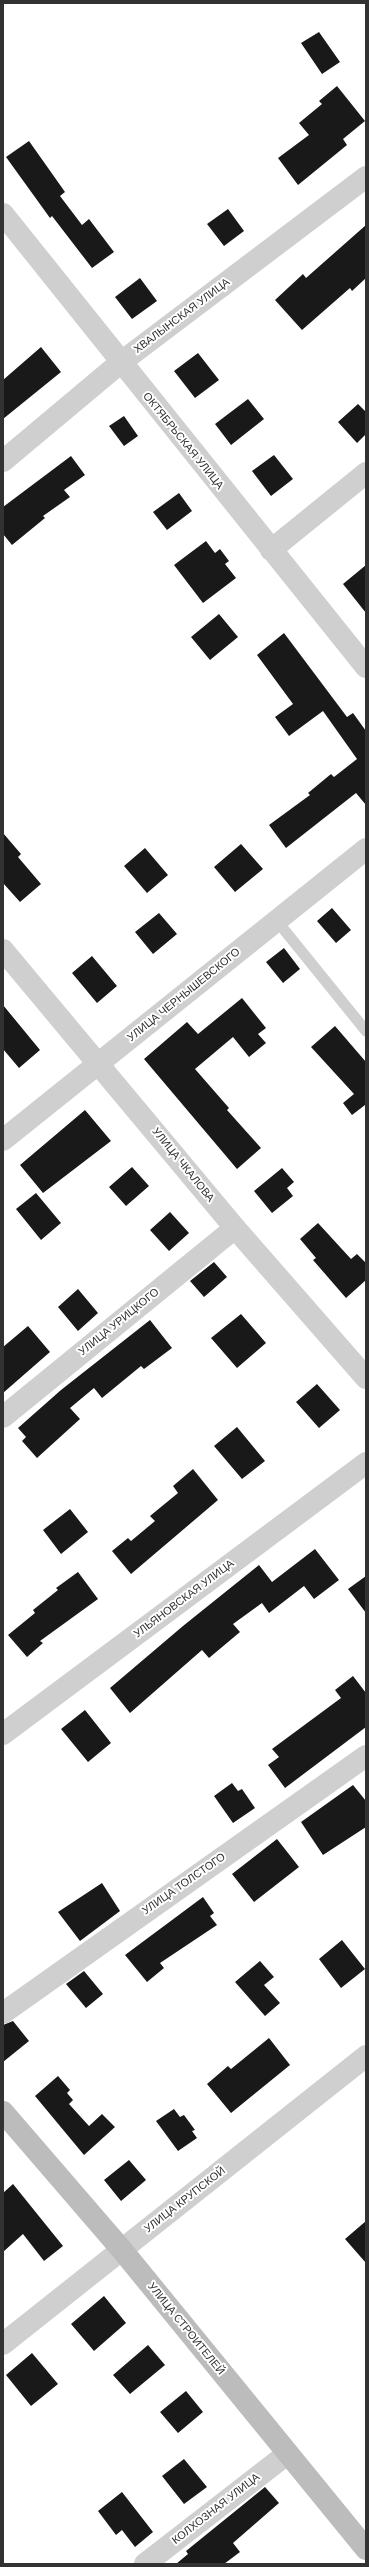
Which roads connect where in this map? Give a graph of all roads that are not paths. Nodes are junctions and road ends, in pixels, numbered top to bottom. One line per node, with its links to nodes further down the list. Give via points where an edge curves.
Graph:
1 (366, 177): 3 (street, ХВАЛЫНСКАЯ УЛИЦА)
2 (3, 214): 3 (street, ОКТЯБРЬСКАЯ УЛИЦА)
3 (120, 363): 4 (street, ХВАЛЫНСКАЯ УЛИЦА); 6 (street, ОКТЯБРЬСКАЯ УЛИЦА)
4 (3, 461)
5 (366, 473): 6 (street)
6 (271, 550): 7 (street, ОКТЯБРЬСКАЯ УЛИЦА)
7 (366, 667)
8 (366, 849): 9 (street, УЛИЦА ЧЕРНЫШЕВСКОГО)
9 (277, 921): 11 (lane); 12 (street, УЛИЦА ЧЕРНЫШЕВСКОГО)
10 (3, 950): 12 (street, УЛИЦА ЧКАЛОВА)
11 (366, 1031)
12 (99, 1062): 13 (street, УЛИЦА ЧЕРНЫШЕВСКОГО); 14 (street, УЛИЦА ЧКАЛОВА)
13 (3, 1140)
14 (236, 1228): 15 (street, УЛИЦА ЧКАЛОВА); 16 (street, УЛИЦА УРИЦКОГО)
15 (366, 1378)
16 (3, 1416)
17 (366, 1463): 18 (street, УЛЬЯНОВСКАЯ УЛИЦА)
18 (3, 1734)
19 (366, 1756): 20 (street, УЛИЦА ТОЛСТОГО)
20 (3, 2013)
21 (366, 2056): 23 (street, УЛИЦА КРУПСКОЙ)
22 (3, 2112): 23 (street, УЛИЦА СТРОИТЕЛЕЙ)
23 (122, 2250): 24 (street, УЛИЦА КРУПСКОЙ); 25 (street, УЛИЦА СТРОИТЕЛЕЙ)
24 (3, 2344)
25 (287, 2454): 26 (street, УЛИЦА СТРОИТЕЛЕЙ); 27 (street, КОЛХОЗНАЯ УЛИЦА)
26 (366, 2549)
27 (145, 2564)

